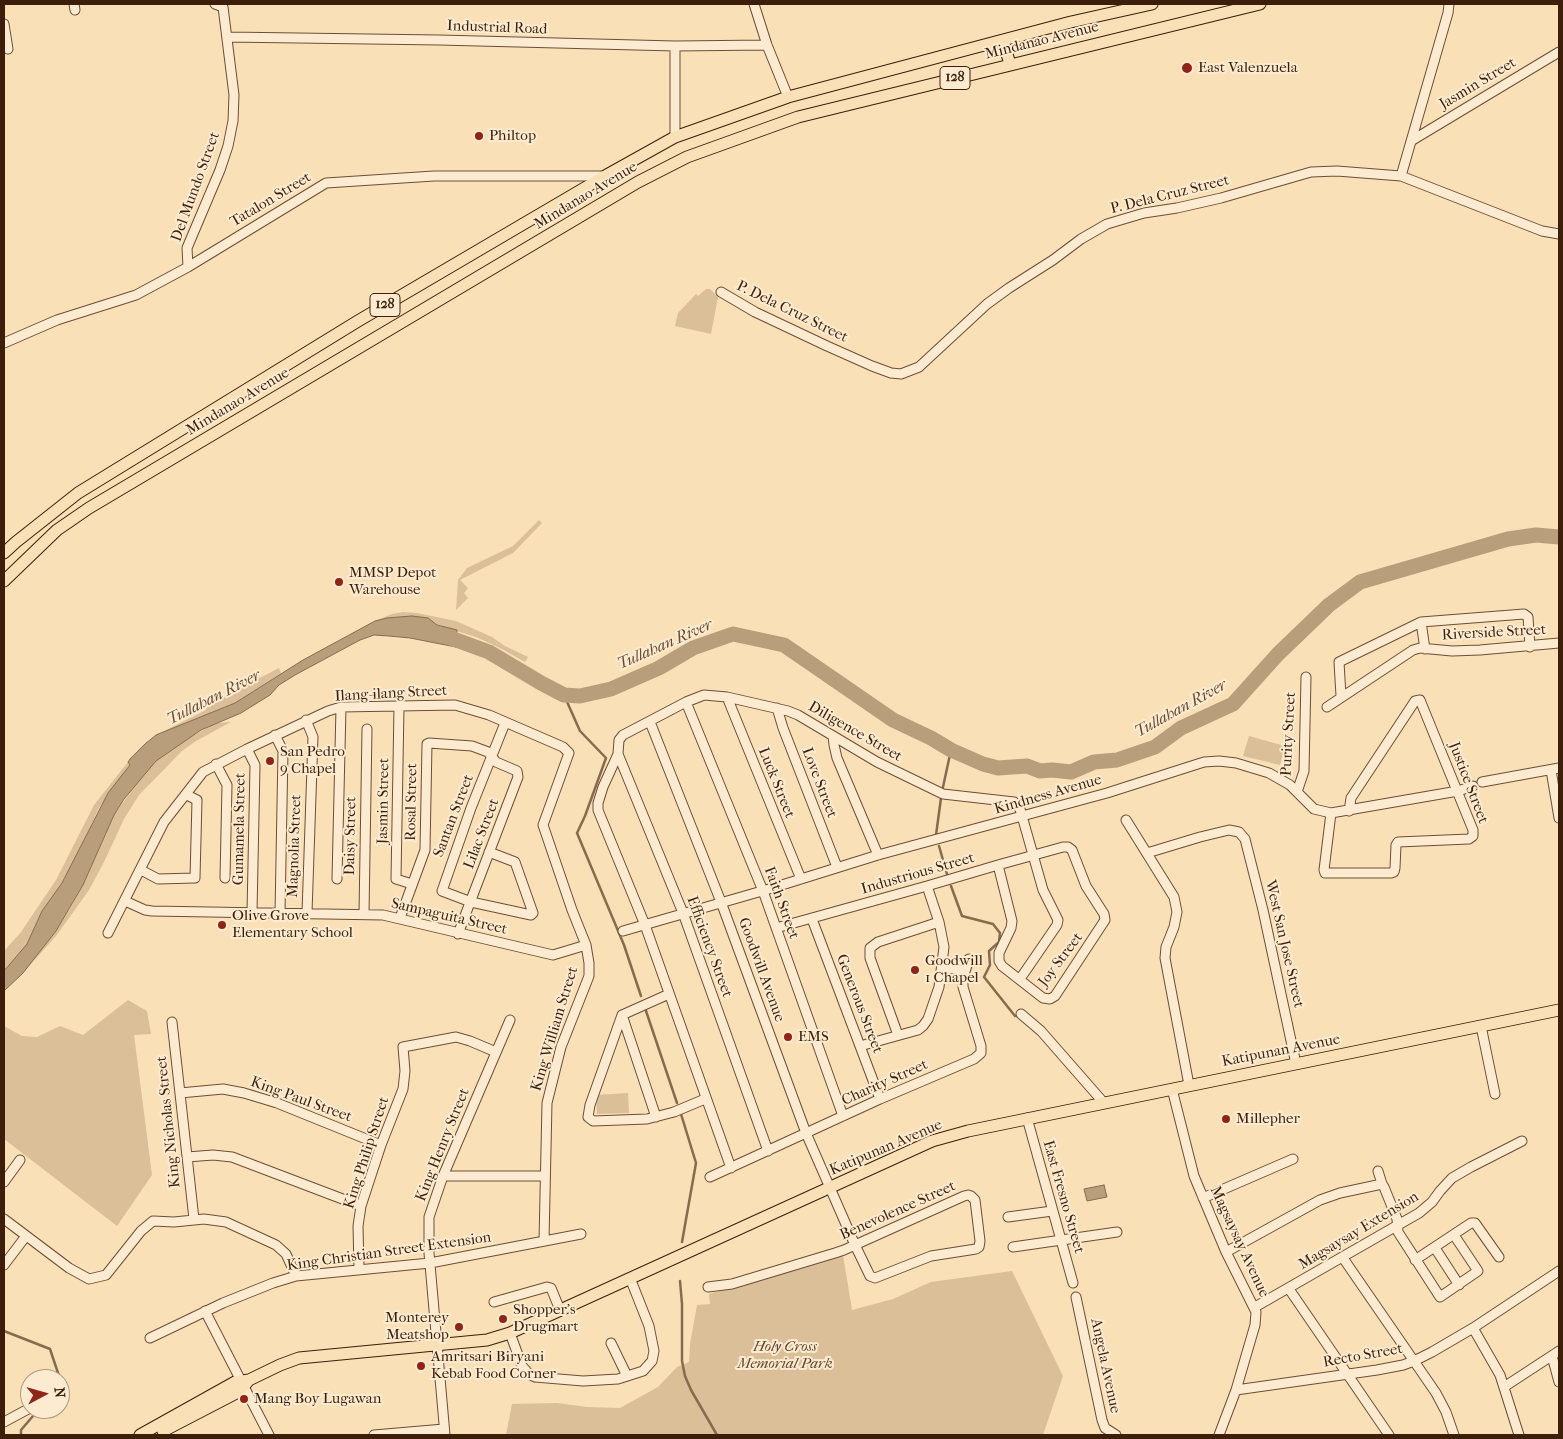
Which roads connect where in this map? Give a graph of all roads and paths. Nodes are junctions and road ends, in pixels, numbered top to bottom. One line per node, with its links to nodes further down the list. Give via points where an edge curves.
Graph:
1 (215, 4): 7 (street, Del Mundo Street, via 223,7)
2 (754, 4): 9 (street)
3 (1152, 4): 8 (main road, Mindanao Avenue / 128)
4 (1260, 4): 13 (main road, Mindanao Avenue / 128)
5 (1449, 4): 16 (street)
6 (4, 24): 11 (street)
7 (227, 37): 10 (street, Industrial Road); 20 (street, Del Mundo Street, via 234,100 231,135 188,248)
8 (1003, 41): 13 (main road); 14 (main road, Mindanao Avenue / 128)
9 (767, 45): 10 (street, Industrial Road); 14 (street)
10 (675, 46): 15 (street)
11 (8, 48)
12 (1559, 52): 16 (street, Jasmin Street)
13 (1010, 64): 24 (main road, Mindanao Avenue / 128, via 798,117 687,157 638,182 89,508 57,530)
14 (788, 97): 15 (main road, Mindanao Avenue / 128)
15 (676, 137): 17 (main road, Mindanao Avenue / 128)
16 (1412, 141): 18 (street)
17 (605, 176): 20 (street, Tatalon Street, via 434,176 326,184); 23 (main road, Mindanao Avenue / 128, via 358,321 78,493)
18 (1400, 176): 19 (street, P. Dela Cruz Street, via 1542,231); 21 (street, P. Dela Cruz Street, via 1311,172 1221,198 1107,224 1002,293 919,367 901,374 872,366 827,346 755,312)
19 (1559, 234)
20 (188, 267): 22 (street, Tatalon Street, via 131,297 57,320)
21 (722, 292)
22 (4, 343)
23 (4, 553)
24 (4, 581)
25 (1422, 622): 27 (street, via 1524,614 1528,617); 28 (street); 31 (street, via 1339,662)
26 (1559, 643): 27 (street, Riverside Street)
27 (1530, 647): 28 (street, Riverside Street, via 1452,651)
28 (1425, 649): 31 (street, Riverside Street, via 1413,650)
29 (1306, 677): 49 (street, Purity Street, via 1304,771)
30 (727, 696): 32 (street, Diligence Street, via 704,695); 36 (street, Diligence Street); 66 (street, Luck Street)
31 (1341, 696): 35 (street, Riverside Street)
32 (686, 702): 39 (street, Diligence Street); 69 (street, Faith Street)
33 (398, 706): 34 (street, Ilang-ilang Street); 38 (street, Ilang-ilang Street, via 455,705); 67 (street, Jasmin Street, via 396,879)
34 (341, 707): 37 (street, Ilang-ilang Street); 65 (street)
35 (1327, 707)
36 (777, 708): 42 (street, Diligence Street, via 798,715); 62 (street, Love Street)
37 (306, 720): 41 (street, Ilang-ilang Street); 75 (street, Magnolia Street, via 312,737)
38 (505, 722): 45 (street, Santan Street); 86 (street, Ilang-ilang Street, via 563,747 569,754 543,825)
39 (650, 722): 44 (street, Diligence Street, via 623,735 619,740); 72 (street, Goodwill Avenue)
40 (367, 729): 77 (street, Daisy Street)
41 (276, 734): 43 (street, Ilang-ilang Street); 74 (street, via 283,751)
42 (834, 736): 53 (street, Diligence Street, via 931,790 1012,801); 59 (street, via 837,758)
43 (246, 749): 46 (street, Ilang-ilang Street); 73 (street, Gumamela Street, via 255,765)
44 (618, 754): 76 (street, Efficiency Street); 81 (street, Diligence Street, via 603,787 598,810)
45 (492, 757): 57 (street, Lilac Street, via 517,771 518,777); 67 (street, Rosal Street, via 472,746 429,743 425,850); 71 (street, Santan Street, via 442,889)
46 (216, 764): 50 (street, Ilang-ilang Street, via 203,772); 64 (street, via 227,785)
47 (1555, 769): 48 (street, via 1477,784); 54 (street)
48 (1458, 791): 51 (street); 51 (street, Justice Street, via 1422,702 1418,700 1350,798); 52 (street, Justice Street, via 1474,830 1473,836 1469,839 1398,842 1394,872 1390,873 1324,873)
49 (1298, 792): 52 (street, Kindness Avenue, via 1314,809); 53 (street, Kindness Avenue, via 1261,770 1211,761)
50 (187, 794): 63 (street, Ilang-ilang Street, via 164,822); 63 (street, via 197,800 194,878 158,879)
51 (1348, 810): 52 (street)
52 (1331, 813)
53 (1022, 816): 59 (street, Kindness Avenue); 60 (street)
54 (1559, 818)
55 (1126, 820): 58 (street)
56 (1068, 847): 60 (street, Industrious Street); 90 (street, Joy Street, via 1086,886 1104,914 1104,923 1053,998 1045,999)
57 (489, 852): 71 (street, Lilac Street); 71 (street, via 515,862 533,913 528,915)
58 (1147, 853): 101 (street, West San Jose Street, via 1230,830 1245,839); 102 (street, via 1174,898 1177,912 1165,958)
59 (878, 855): 62 (street, Kindness Avenue)
60 (1033, 856): 61 (street, Industrious Street); 90 (street, via 1043,890 1058,920)
61 (998, 865): 68 (street, Industrious Street); 90 (street, Joy Street, via 1012,921 998,958 1002,966)
62 (837, 867): 66 (street, Kindness Avenue)
63 (141, 870): 70 (street, Ilang-ilang Street)
64 (225, 878)
65 (337, 879)
66 (801, 879): 69 (street, Kindness Avenue)
67 (412, 884): 78 (street, Rosal Street)
68 (928, 886): 79 (street, Industrious Street); 80 (street)
69 (763, 891): 72 (street, Kindness Avenue); 82 (street, Faith Street)
70 (125, 901): 73 (street, Sampaguita Street, via 152,911); 84 (street, Ilang-ilang Street)
71 (471, 902): 85 (street, Lilac Street)
72 (721, 902): 76 (street, Kindness Avenue); 112 (street, Goodwill Avenue)
73 (252, 912): 74 (street, Sampaguita Street)
74 (280, 913): 75 (street, Sampaguita Street)
75 (307, 913): 77 (street, Sampaguita Street)
76 (683, 913): 81 (street, Kindness Avenue); 115 (street, Efficiency Street)
77 (364, 914): 78 (street, Sampaguita Street)
78 (400, 918): 85 (street, Sampaguita Street)
79 (812, 919): 82 (street, Industrious Street); 99 (street, Generous Street)
80 (939, 922): 88 (street, via 944,947); 98 (street, via 878,942 870,948 870,958)
81 (645, 924): 83 (street, Kindness Avenue); 91 (street, Diligence Street)
82 (776, 928): 109 (street, Faith Street)
83 (623, 931)
84 (108, 933)
85 (458, 934): 86 (street, Sampaguita Street, via 552,955)
86 (586, 945): 122 (street, King William Street, via 589,976 561,1046 547,1103)
87 (969, 959): 89 (street, Charity Street)
88 (942, 967): 89 (street); 98 (street, via 938,992 923,1026)
89 (965, 971): 107 (street, Charity Street, via 963,987 981,1053 974,1059)
90 (1020, 979)
91 (669, 994): 94 (street); 106 (street, Diligence Street)
92 (1559, 1010): 97 (main road, Katipunan Avenue)
93 (1021, 1014): 108 (street, via 1041,1031)
94 (622, 1015): 110 (street); 110 (street, via 588,1117 593,1121)
95 (510, 1020): 100 (street, King Henry Street)
96 (172, 1022): 104 (street, King Nicholas Street)
97 (1481, 1026): 101 (main road, Katipunan Avenue); 105 (street)
98 (898, 1035): 99 (street)
99 (860, 1046): 107 (street, Generous Street)
100 (496, 1052): 114 (street, King Philip Street, via 456,1038 403,1047 403,1089); 121 (street, King Henry Street)
101 (1296, 1064): 102 (main road, Katipunan Avenue)
102 (1189, 1085): 103 (main road, Katipunan Avenue)
103 (1172, 1089): 108 (main road, Katipunan Avenue); 127 (street, Magsaysay Avenue, via 1188,1155)
104 (180, 1092): 114 (street, King Paul Street, via 223,1089 244,1093); 116 (street, King Nicholas Street)
105 (1495, 1094)
106 (706, 1099): 110 (street); 119 (street, Diligence Street)
107 (880, 1099): 109 (street, Charity Street)
108 (1104, 1103): 111 (main road, Katipunan Avenue)
109 (844, 1116): 112 (street, Charity Street)
110 (656, 1117)
111 (1027, 1118): 126 (main road, Katipunan Avenue, via 932,1141); 129 (street, East Fresno Street)
112 (806, 1133): 115 (street, Charity Street); 126 (street, Goodwill Avenue)
113 (1522, 1141): 133 (street, Magsaysay Extension, via 1452,1178 1426,1208)
114 (381, 1145): 128 (street, King Philip Street)
115 (768, 1151): 119 (street, Charity Street)
116 (187, 1157): 128 (street, via 232,1157); 131 (street, King Nicholas Street)
117 (1293, 1159): 127 (street)
118 (20, 1160): 124 (street)
119 (731, 1168): 123 (street, Charity Street)
120 (1378, 1171): 125 (street)
121 (443, 1176): 122 (street); 147 (street, King Henry Street, via 429,1217)
122 (545, 1176): 138 (street, King William Street)
123 (710, 1177)
124 (4, 1182)
125 (1382, 1184): 133 (street); 143 (street, via 1340,1192 1320,1200)
126 (830, 1188): 140 (street, Goodwill Avenue); 152 (main road, Katipunan Avenue)
127 (1203, 1198): 143 (street, Magsaysay Avenue)
128 (361, 1206): 149 (street, King Philip Street)
129 (1052, 1211): 130 (street); 139 (street, East Fresno Street)
130 (1008, 1217)
131 (194, 1219): 137 (street, via 153,1221 106,1275 89,1279 68,1268); 151 (street, via 226,1222 265,1238 286,1254)
132 (5, 1222): 137 (street)
133 (1398, 1226): 144 (street, Magsaysay Extension); 146 (street, via 1398,1232)
134 (1117, 1232): 139 (street)
135 (581, 1234): 138 (street, King Christian Street Extension)
136 (1454, 1235): 142 (street); 145 (street, via 1475,1222); 155 (street, via 1478,1270)
137 (26, 1236): 148 (street)
138 (544, 1241): 147 (street, King Christian Street Extension)
139 (1061, 1241): 141 (street); 154 (street, East Fresno Street)
140 (855, 1245): 153 (street, Goodwill Avenue, via 870,1276); 153 (street, Benevolence Street, via 964,1196 973,1197 979,1247 931,1256); 156 (street, Benevolence Street, via 732,1284)
141 (1013, 1247)
142 (1434, 1248): 146 (street); 155 (street)
143 (1226, 1252): 160 (street, Magsaysay Avenue)
144 (1343, 1258): 157 (street, Magsaysay Extension); 169 (street)
145 (1499, 1258)
146 (1416, 1260): 155 (street, via 1439,1297)
147 (430, 1263): 149 (street, King Christian Street Extension); 167 (street, King Henry Street)
148 (4, 1265)
149 (359, 1269): 151 (street, King Christian Street Extension)
150 (1559, 1271): 163 (street, Recto Street)
151 (296, 1276): 162 (street, King Christian Street Extension)
152 (630, 1278): 161 (main road, Katipunan Avenue); 171 (street, via 649,1326 654,1351 652,1361 643,1371)
153 (875, 1278)
154 (1074, 1284)
155 (1459, 1285)
156 (708, 1287)
157 (1289, 1289): 160 (street, Magsaysay Extension); 170 (street)
158 (1076, 1298): 183 (street, Angela Avenue, via 1102,1420 1105,1428)
159 (494, 1302): 161 (street, via 547,1287 551,1288)
160 (1255, 1307): 175 (street, Magsaysay Avenue, via 1256,1319)
161 (560, 1310): 164 (main road, Katipunan Avenue)
162 (205, 1311): 165 (street, King Christian Street Extension); 173 (street)
163 (1473, 1328): 169 (street, Recto Street); 174 (street, via 1494,1362)
164 (510, 1333): 167 (main road, Katipunan Avenue, via 487,1340); 171 (street, via 522,1366 535,1377 583,1381)
165 (150, 1338)
166 (611, 1343): 171 (street)
167 (437, 1345): 173 (main road, Katipunan Avenue, via 309,1356 280,1365); 178 (street, King Henry Street)
168 (1556, 1354): 172 (street); 174 (street)
169 (1414, 1361): 170 (street, Recto Street); 186 (street, via 1442,1401)
170 (1347, 1374): 175 (street, Recto Street); 185 (street)
171 (627, 1376)
172 (1559, 1382)
173 (244, 1383): 179 (main road, Katipunan Avenue, via 235,1382); 180 (main road, Katipunan Avenue, via 240,1391); 181 (street)
174 (1504, 1388): 187 (street)
175 (1236, 1390): 184 (street, Magsaysay Avenue)
176 (20, 1413): 177 (street)
177 (4, 1422)
178 (444, 1432): 182 (street)
179 (140, 1435)
180 (156, 1435)
181 (269, 1435)
182 (374, 1435)
183 (1116, 1435)
184 (1219, 1435)
185 (1389, 1435)
186 (1454, 1435)
187 (1518, 1435)

